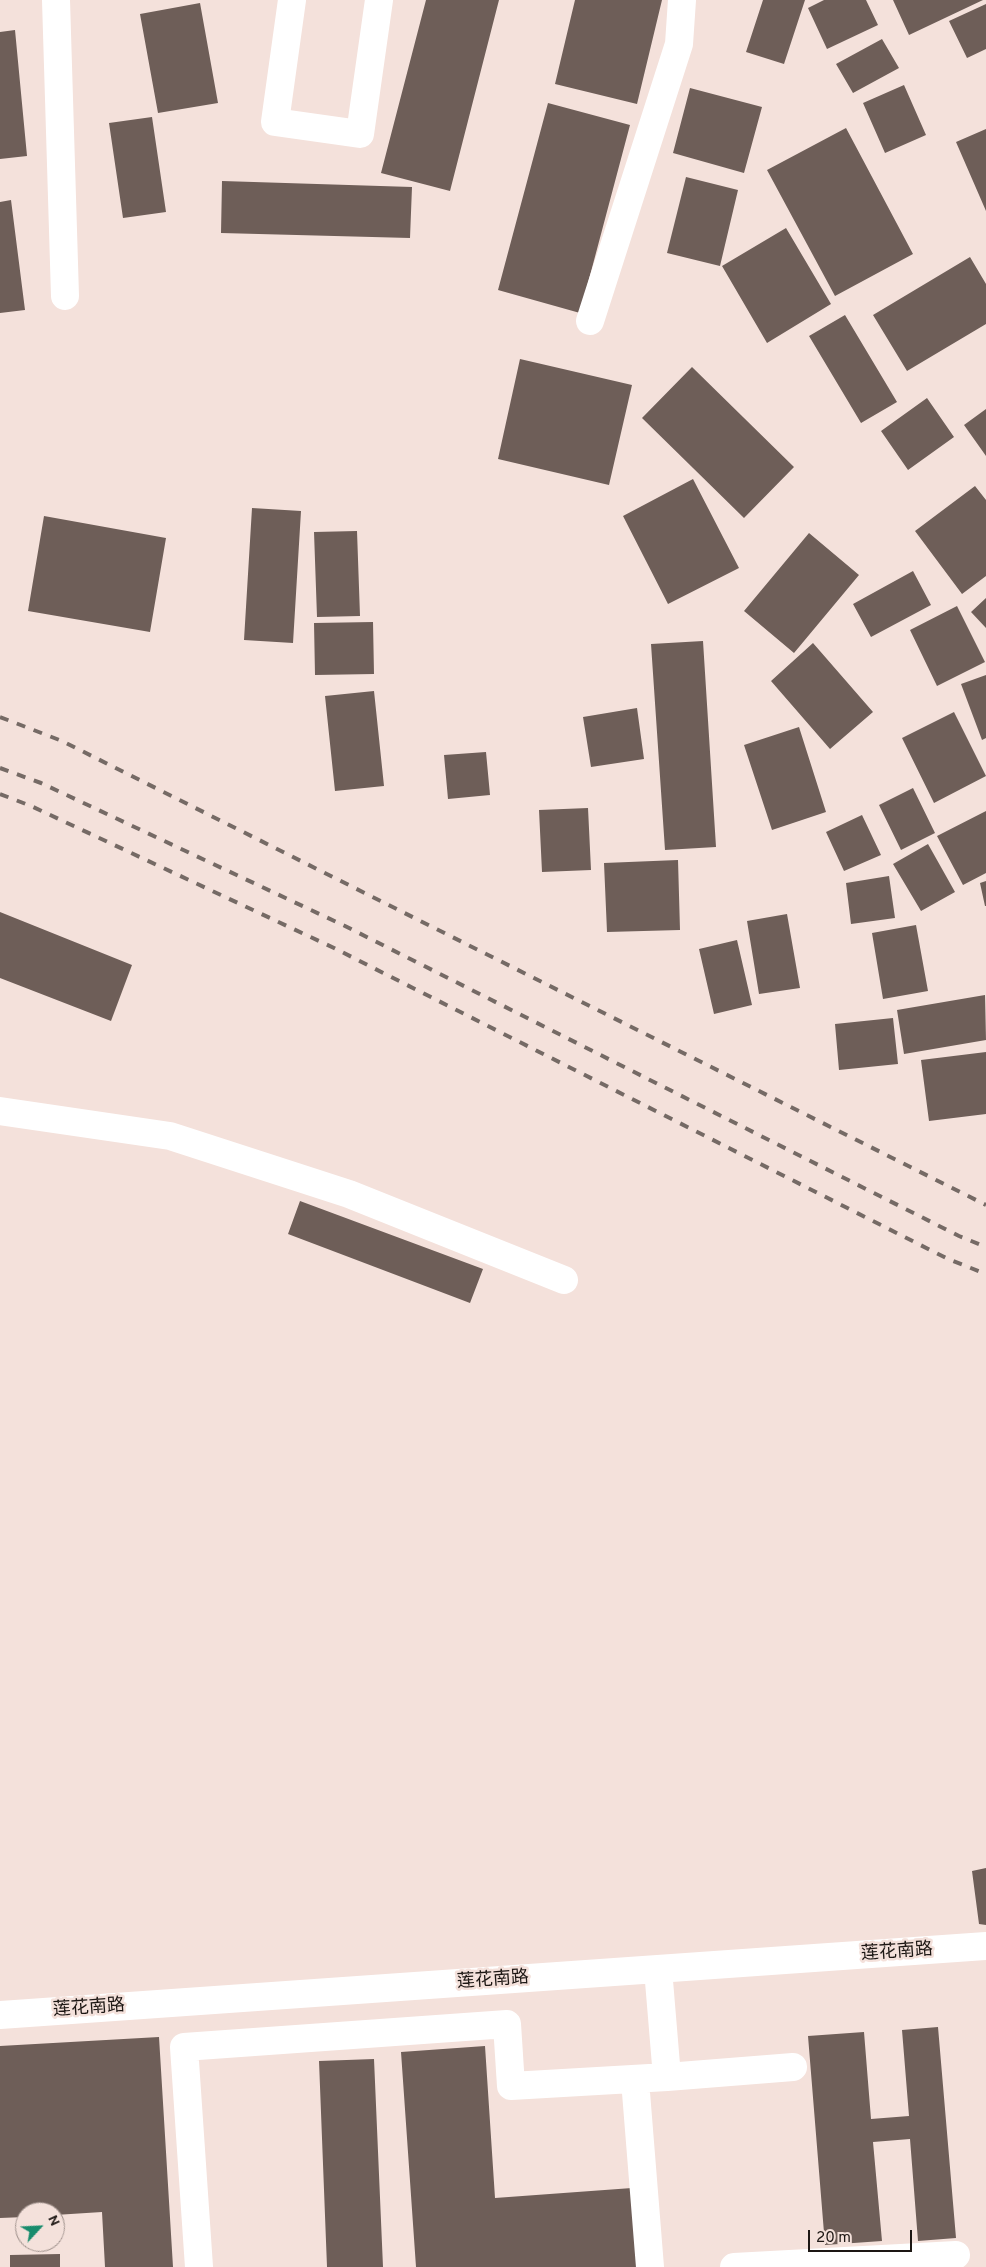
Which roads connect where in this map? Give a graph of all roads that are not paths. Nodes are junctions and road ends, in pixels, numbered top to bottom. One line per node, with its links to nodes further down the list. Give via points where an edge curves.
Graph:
1 (56, 0): 5 (street)
2 (292, 0): 3 (street, via 275,122 360,134)
3 (379, 0)
4 (682, 0): 6 (street, via 679,44)
5 (65, 296)
6 (590, 321)
7 (0, 1111): 8 (street, via 170,1136 349,1194)
8 (564, 1280)
9 (986, 1946): 10 (street, 莲花南路)
10 (658, 1969): 11 (street, 莲花南路); 13 (street)
11 (0, 2015)
12 (793, 2068): 13 (street)
13 (667, 2077): 14 (street)
14 (635, 2080): 16 (street, via 511,2086 507,2024 184,2047); 17 (street)
15 (956, 2255): 18 (street)
16 (199, 2267)
17 (650, 2267)
18 (734, 2267)

